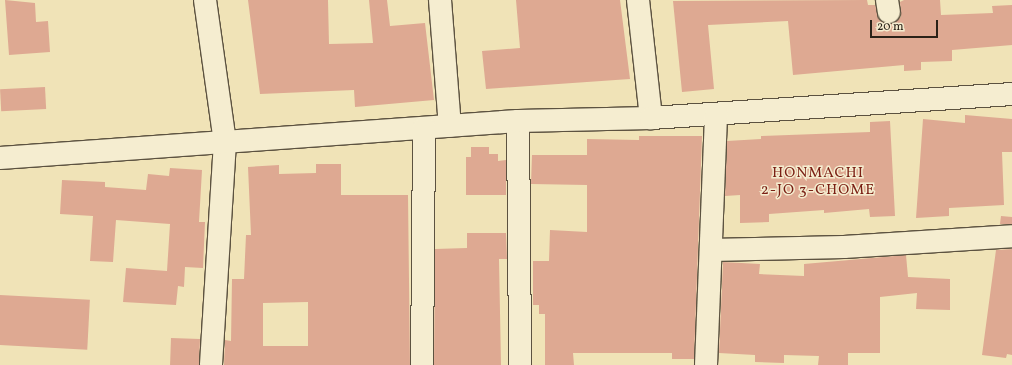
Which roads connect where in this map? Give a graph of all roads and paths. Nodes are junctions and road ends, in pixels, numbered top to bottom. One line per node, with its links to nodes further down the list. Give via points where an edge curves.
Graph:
1 (205, 0): 10 (street)
2 (440, 0): 8 (street)
3 (638, 0): 6 (street)
4 (1012, 94): 5 (street)
5 (716, 114): 6 (street); 13 (street)
6 (651, 118): 7 (street)
7 (518, 121): 8 (street); 16 (street)
8 (450, 126): 9 (street)
9 (424, 128): 10 (street); 15 (street)
10 (224, 142): 11 (street); 14 (street)
11 (0, 158)
12 (1012, 236): 13 (street, via 844,247)
13 (711, 250): 17 (street)
14 (211, 365)
15 (422, 365)
16 (520, 365)
17 (706, 365)

